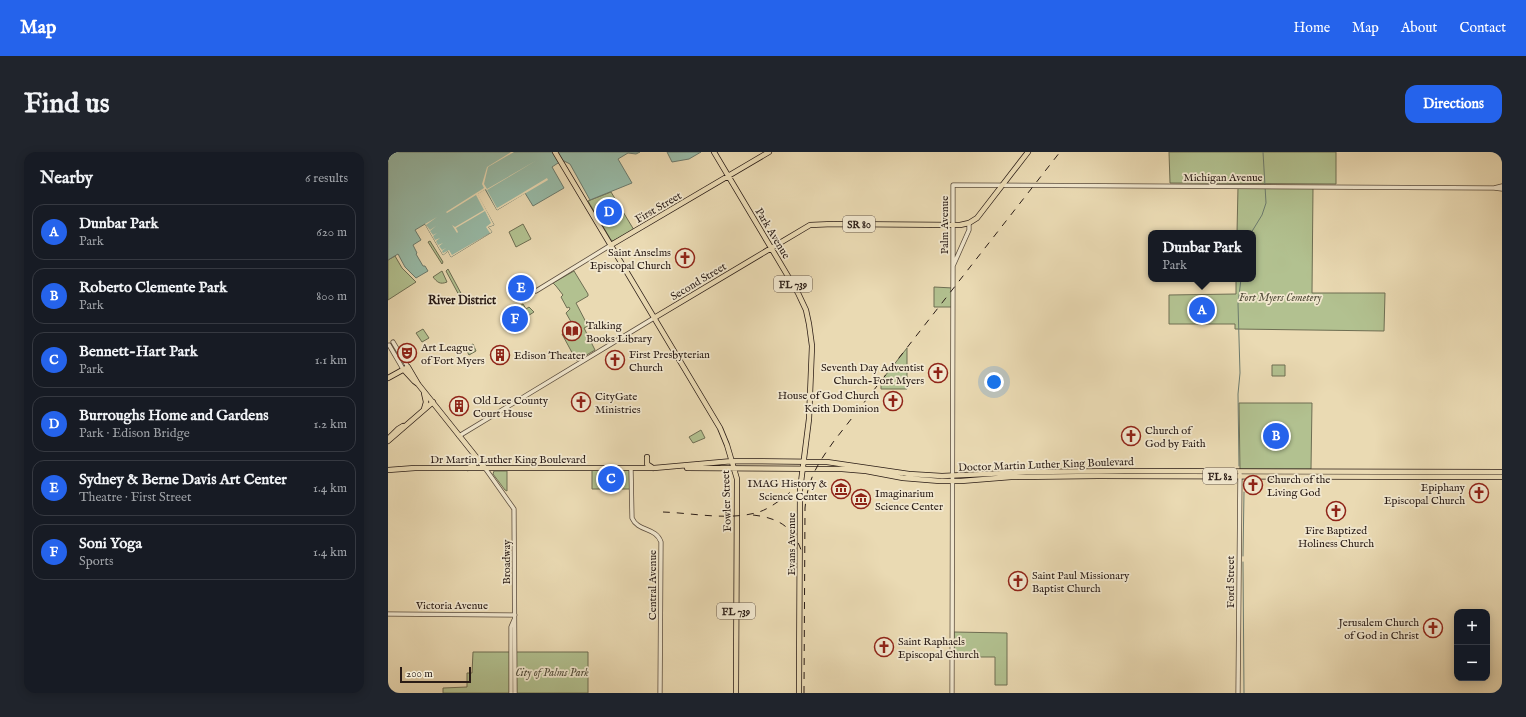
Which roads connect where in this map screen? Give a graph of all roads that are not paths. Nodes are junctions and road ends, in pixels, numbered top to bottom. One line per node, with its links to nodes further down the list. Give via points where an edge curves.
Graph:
1 (555, 152): 11 (main road, Fowler Street)
2 (714, 152): 5 (main road, Park Avenue)
3 (769, 152): 5 (main road, First Street)
4 (1028, 152): 7 (main road)
5 (728, 176): 11 (main road, First Street); 12 (main road, Park Avenue)
6 (953, 184): 7 (street, Michigan Avenue); 10 (street, Palm Avenue)
7 (1003, 185): 8 (street, Michigan Avenue); 9 (main road, via 977,218)
8 (1502, 188)
9 (969, 223): 10 (main road, Second Street / SR 80); 13 (street, via 969,230)
10 (953, 226): 12 (main road, Second Street / SR 80, via 814,224); 13 (street, Palm Avenue)
11 (611, 245): 14 (street, First Street); 15 (main road, Fowler Street)
12 (771, 247): 15 (main road, Second Street / SR 80); 16 (main road, Park Avenue / FL 739, via 798,293)
13 (953, 266): 58 (street, Palm Avenue)
14 (536, 290)
15 (654, 318): 26 (street, Second Street); 31 (main road, Fowler Street / FL 739, via 720,428)
16 (809, 324): 33 (main road, Evans Avenue / FL 739, via 812,359 809,418)
17 (393, 342): 19 (street)
18 (389, 345): 19 (street)
19 (405, 368): 20 (main road); 21 (main road)
20 (388, 378)
21 (420, 386): 22 (main road); 23 (main road, via 426,402)
22 (433, 402): 23 (main road); 26 (main road)
23 (422, 412): 24 (main road)
24 (407, 425): 25 (main road); 27 (main road, via 398,429)
25 (395, 436): 27 (main road); 28 (main road)
26 (459, 436): 29 (main road)
27 (388, 440)
28 (388, 445)
29 (474, 456): 36 (main road, via 474,465); 37 (main road)
30 (647, 457): 38 (main road, via 647,464)
31 (733, 461): 32 (main road, Dr Martin Luther King Boulevard / FL 82); 33 (main road, Doctor Martin Luther King Boulevard / FL 82); 41 (main road, Fowler Street / FL 739)
32 (722, 462): 34 (main road, Dr Martin Luther King Boulevard / FL 82); 39 (main road)
33 (803, 462): 42 (main road, Evans Avenue / FL 739); 58 (main road, Doctor Martin Luther King Boulevard / FL 82, via 840,463 914,475)
34 (673, 467): 38 (main road, Dr Martin Luther King Boulevard / FL 82); 39 (main road, Dr Martin Luther King Boulevard / FL 82)
35 (388, 468): 36 (main road, Dr Martin Luther King Boulevard / FL 82)
36 (467, 468): 37 (main road, Dr Martin Luther King Boulevard / FL 82)
37 (485, 468): 40 (main road, Dr Martin Luther King Boulevard / FL 82); 60 (street, Broadway, via 514,509)
38 (654, 468): 40 (main road, Dr Martin Luther King Boulevard / FL 82)
39 (696, 468): 41 (main road, Dr Martin Luther King Boulevard / FL 82)
40 (631, 469): 63 (street, Central Avenue, via 632,518 639,527 654,532 661,542)
41 (735, 469): 42 (main road, Dr Martin Luther King Boulevard / FL 82); 64 (main road, Fowler Street / FL 739)
42 (802, 469): 58 (main road, Doctor Martin Luther King Boulevard / FL 82, via 857,470 903,478); 65 (main road, Evans Avenue / FL 739)
43 (1152, 470): 44 (main road, Doctor Martin Luther King Boulevard / FL 82); 46 (main road, Doctor Martin Luther King Boulevard / FL 82); 53 (main road, via 1150,473)
44 (1189, 471): 49 (main road, Doctor Martin Luther King Boulevard / FL 82); 54 (main road)
45 (1026, 472): 46 (main road, Doctor Martin Luther King Boulevard / FL 82); 56 (main road); 58 (main road, Doctor Martin Luther King Boulevard / FL 82)
46 (1048, 472): 52 (main road)
47 (1313, 472): 49 (main road, Doctor Martin Luther King Boulevard / FL 82); 50 (main road, Doctor Martin Luther King Boulevard / FL 82); 55 (main road)
48 (1502, 472): 51 (main road, via 1462,472)
49 (1240, 474): 54 (main road, Doctor Martin Luther King Boulevard / FL 82); 55 (main road, Doctor Martin Luther King Boulevard / FL 82); 67 (street, Ford Street)
50 (1360, 474): 51 (main road, FL 82); 51 (main road, FL 82, via 1440,477); 55 (main road, Doctor Martin Luther King Boulevard / FL 82)
51 (1456, 475): 57 (main road, FL 82)
52 (1031, 476): 53 (main road, Doctor Martin Luther King Boulevard / FL 82); 56 (main road, Doctor Martin Luther King Boulevard / FL 82)
53 (1132, 476): 54 (main road, Doctor Martin Luther King Boulevard / FL 82)
54 (1184, 476)
55 (1308, 476)
56 (1014, 477): 58 (main road, Doctor Martin Luther King Boulevard / FL 82)
57 (1502, 477)
58 (953, 478): 66 (street, Palm Avenue)
59 (388, 614): 60 (street, Victoria Avenue)
60 (515, 615): 61 (street, Broadway, via 511,627); 62 (street, Broadway)
61 (511, 693)
62 (515, 693)
63 (660, 693)
64 (736, 693)
65 (799, 693)
66 (952, 693)
67 (1238, 693)

